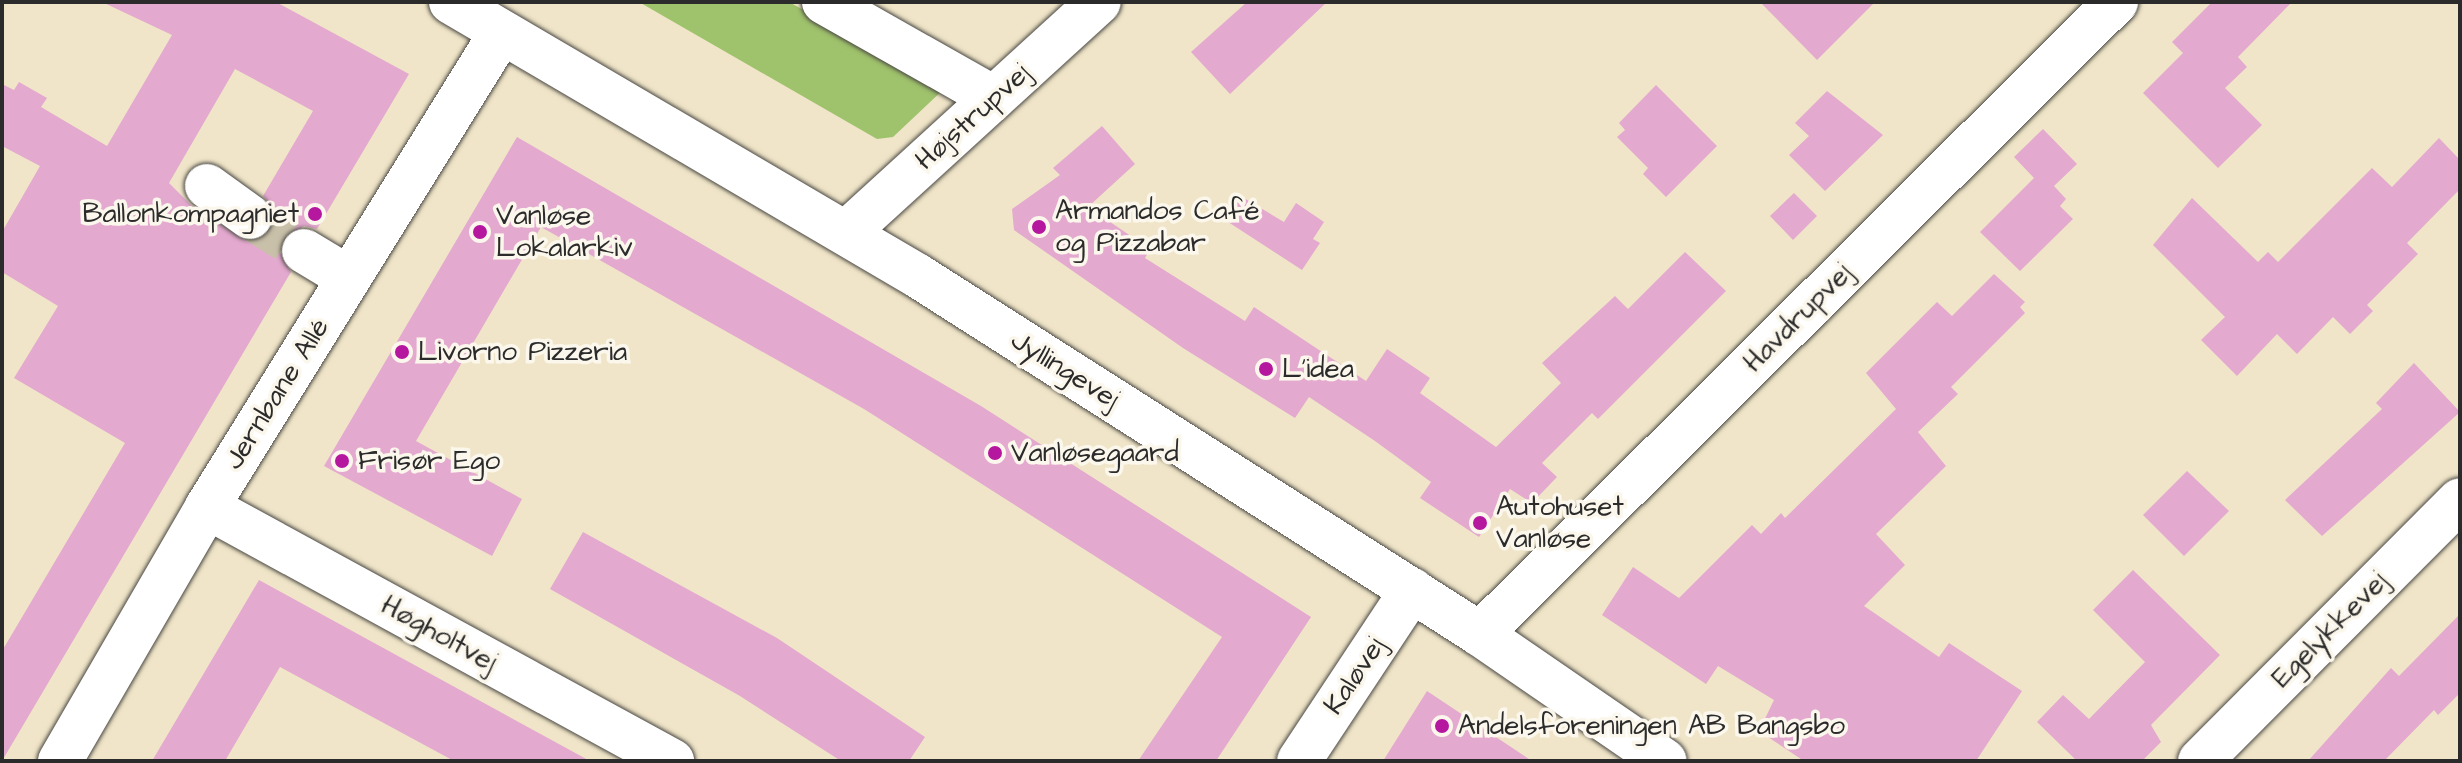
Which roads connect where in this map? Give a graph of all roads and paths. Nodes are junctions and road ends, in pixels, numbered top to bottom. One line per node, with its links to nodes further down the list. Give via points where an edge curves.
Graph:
1 (451, 2): 5 (street, Jyllingevej)
2 (824, 2): 6 (street)
3 (1099, 2): 6 (street, Højstrupvej)
4 (2116, 2): 15 (street, Havdrupvej)
5 (501, 33): 9 (street, Jyllingevej); 11 (street, Jernbane Allé)
6 (994, 98): 9 (street, Højstrupvej)
7 (207, 186): 8 (street)
8 (250, 217)
9 (847, 232): 14 (street, Jyllingevej)
10 (304, 251): 11 (street)
11 (349, 278): 13 (street, Jernbane Allé)
12 (2460, 500): 20 (street, Egelykkevej)
13 (207, 507): 16 (street, Jernbane Allé); 17 (street, Høgholtvej)
14 (1412, 590): 15 (street, Jyllingevej); 18 (street, Kaløvej)
15 (1480, 634): 19 (street, Jyllingevej)
16 (60, 761)
17 (672, 761)
18 (1299, 761)
19 (1665, 761)
20 (2200, 761)

